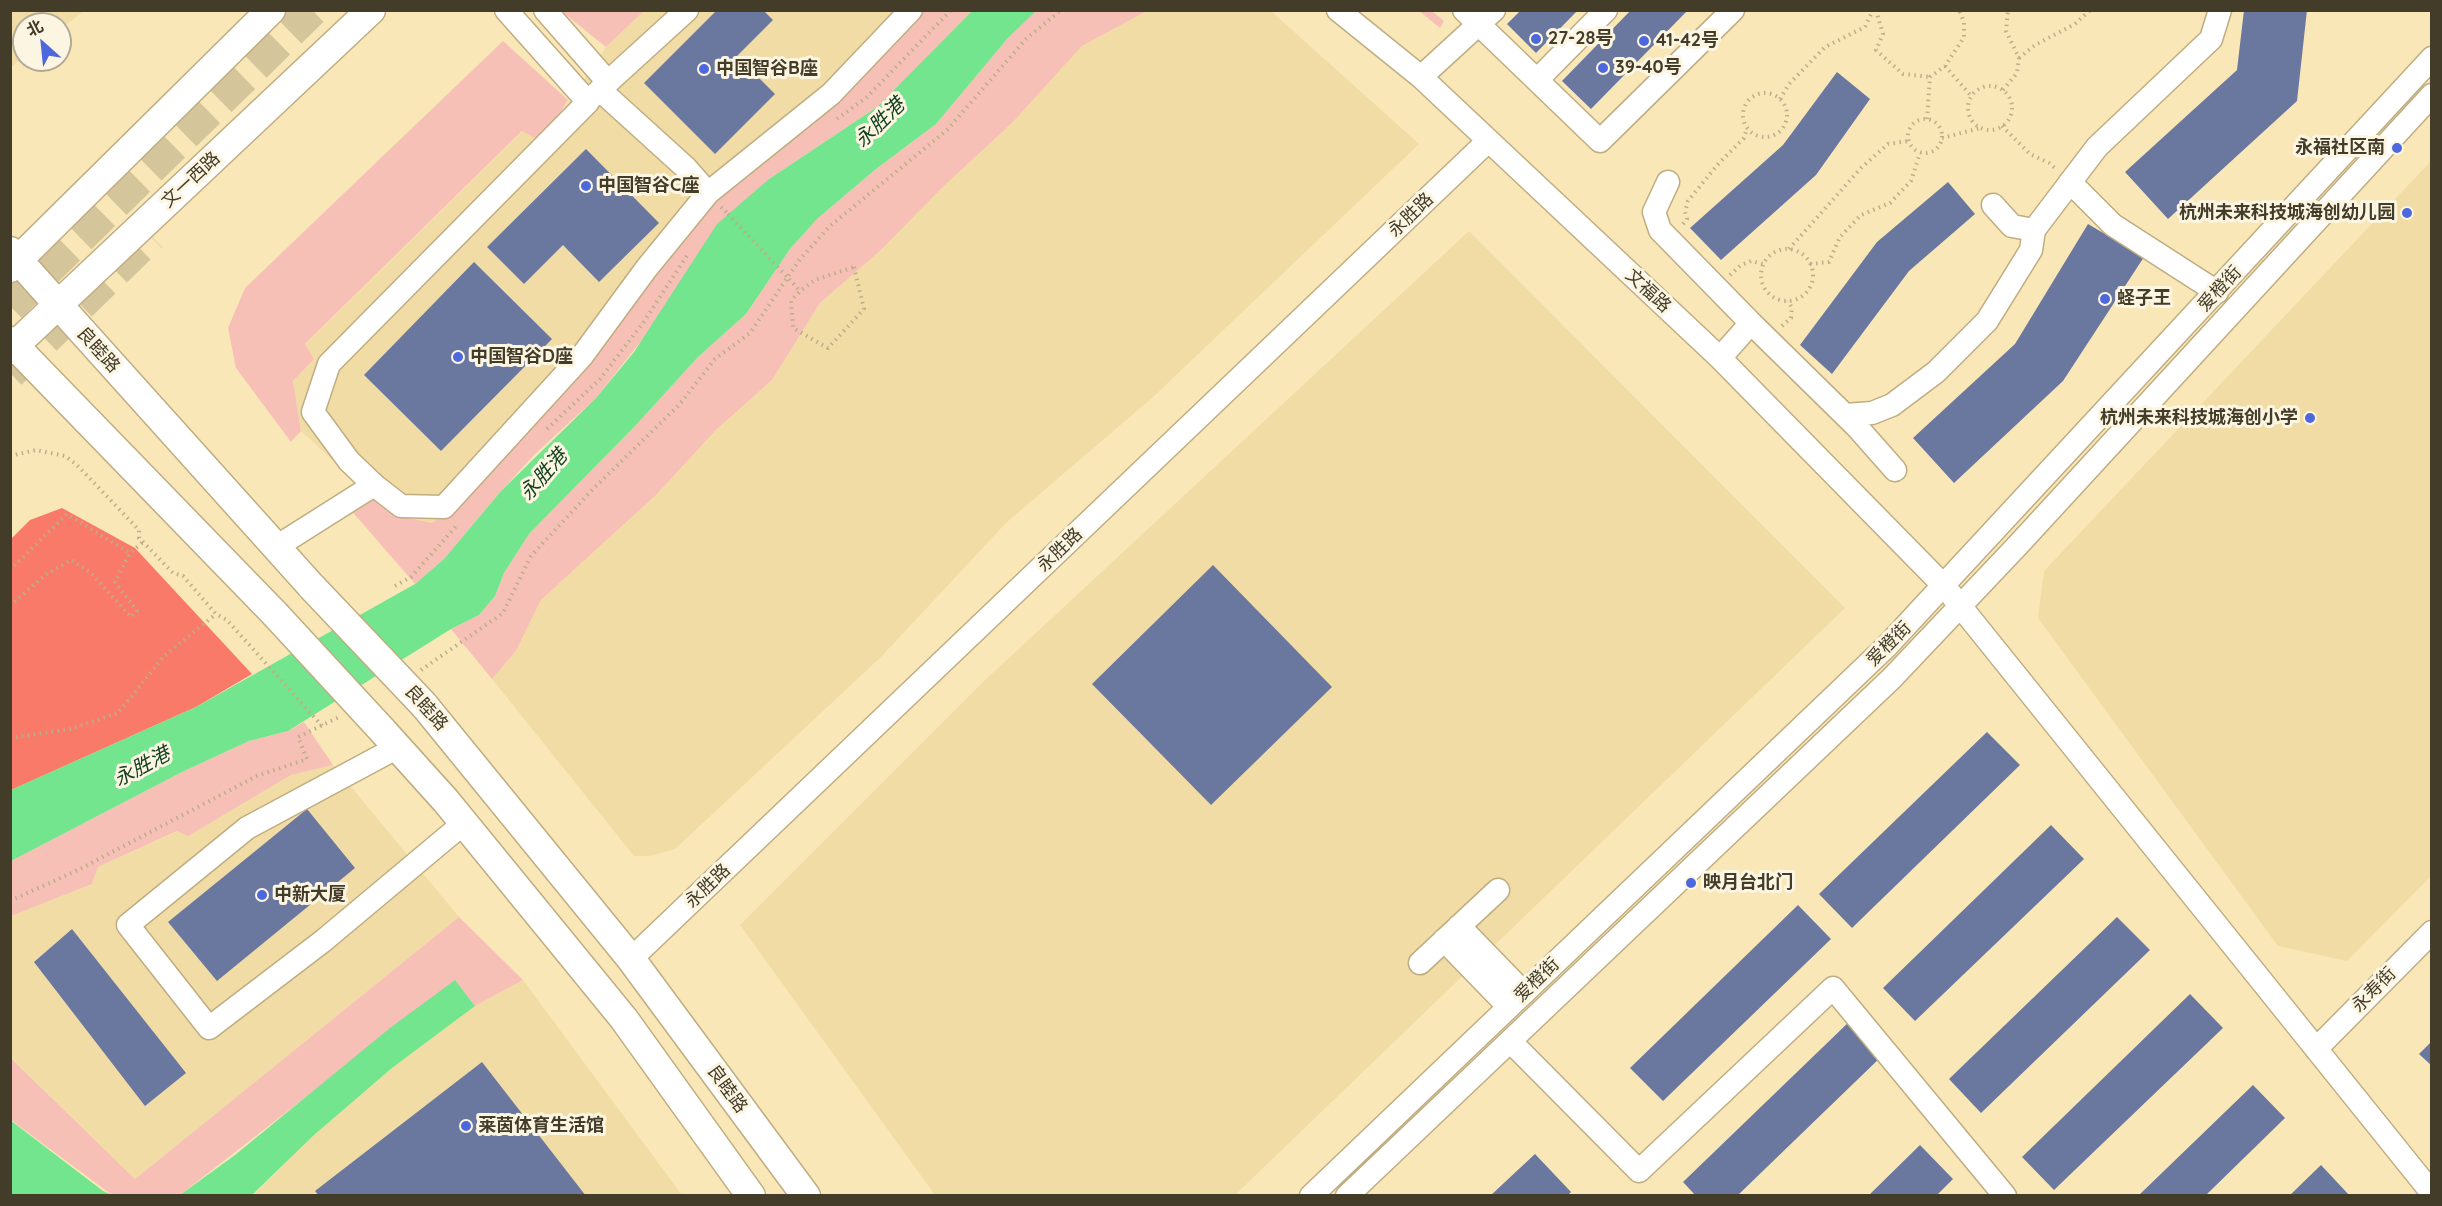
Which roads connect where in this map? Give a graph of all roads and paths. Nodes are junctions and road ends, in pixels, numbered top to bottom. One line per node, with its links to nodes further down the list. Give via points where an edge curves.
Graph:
1 (371, 10): 54 (main road, 文一西路)
2 (506, 10): 25 (street)
3 (545, 10): 25 (street)
4 (687, 10): 25 (street)
5 (911, 10): 40 (street, via 831,94)
6 (951, 10): 30 (path, via 867,97)
7 (1061, 10): 73 (path, via 1026,39 947,130 830,226 800,259 750,333 715,359 679,405 531,556 503,613)
8 (1338, 10): 22 (street, 文福路)
9 (1606, 10): 23 (street)
10 (1733, 10): 23 (street, via 1600,141)
11 (1875, 10): 21 (path, via 1883,34 1876,50 1903,74); 28 (path, via 1865,27 1826,47 1789,84)
12 (1959, 10): 20 (path, via 1964,37)
13 (2008, 10): 18 (path, via 2006,31)
14 (2090, 10): 18 (path, via 2075,24)
15 (2220, 10): 39 (street, via 2211,39 2097,147)
16 (270, 11): 48 (main road)
17 (1479, 15): 22 (street); 23 (street)
18 (2019, 58): 24 (path, via 2017,74)
19 (2432, 58): 53 (street, 爱橙街)
20 (1945, 66): 21 (path); 27 (path)
21 (1930, 76): 29 (path)
22 (1421, 78): 35 (street, 文福路)
23 (1537, 80)
24 (2003, 90): 27 (path, via 1989,86); 31 (path, via 2012,101 2012,108)
25 (599, 91): 40 (street); 62 (street, via 329,364 313,412 349,461)
26 (2432, 95): 71 (street, 爱橙街)
27 (1972, 97): 33 (path, via 1969,111)
28 (1780, 99): 32 (path, via 1766,93 1752,97 1742,115); 32 (path, via 1787,119 1779,132 1765,138)
29 (1928, 119): 34 (path, via 1940,128); 36 (path, via 1912,124)
30 (831, 124)
31 (2002, 126): 33 (path); 39 (path, via 2030,154 2049,163)
32 (1747, 128): 45 (path, via 1744,138 1688,201 1687,219)
33 (1981, 128): 34 (path)
34 (1942, 138): 37 (path, via 1937,149)
35 (1488, 141): 57 (street, 文福路); 83 (street, 永胜路)
36 (1908, 141): 37 (path); 47 (path, via 1888,144 1861,168)
37 (1920, 153): 50 (path, via 1911,181 1890,203 1861,215 1840,237 1829,262)
38 (1668, 182): 45 (street, via 1654,212 1660,230)
39 (2070, 182): 44 (street); 53 (street, via 2113,225)
40 (717, 198): 43 (path); 62 (street, via 646,269 582,356 444,507 401,506)
41 (1993, 205): 44 (street, via 2012,226)
42 (728, 214): 52 (path, bridge)
43 (715, 216)
44 (2034, 231): 58 (street, via 2031,250 1987,321 1936,372 1892,405 1872,413)
45 (1670, 240): 51 (street)
46 (693, 248): 59 (path, via 600,379)
47 (1789, 249): 49 (path, via 1772,254); 50 (path)
48 (13, 259): 54 (main road, 良睦路)
49 (1763, 264): 50 (path, via 1761,277 1766,292 1788,302 1809,289 1813,273); 51 (path, via 1751,261 1741,265)
50 (1810, 264)
51 (1717, 288): 55 (street)
52 (800, 291): 52 (path, via 791,301 793,328 828,348 864,309 854,267 815,280)
53 (2217, 292): 69 (street, 爱橙街)
54 (58, 306): 56 (main road, 文一西路); 65 (main road, 良睦路)
55 (1751, 323): 57 (street); 58 (street)
56 (12, 345): 77 (main road, bridge, via 276,614)
57 (1720, 358): 69 (street, 文福路)
58 (1845, 416): 61 (street)
59 (539, 435)
60 (10, 456): 64 (path, via 36,450 65,456 140,530)
61 (1895, 470)
62 (374, 486): 65 (street)
63 (465, 516): 68 (path, via 411,577)
64 (143, 542): 66 (path); 72 (path, via 173,573 183,576)
65 (276, 546): 83 (main road, 良睦路, bridge, via 424,705)
66 (130, 553): 67 (path, via 68,514); 70 (path, via 115,582 137,611 131,617 90,572 71,560 45,575)
67 (10, 570)
68 (395, 586)
69 (1945, 587): 71 (street, 文福路); 85 (street, 爱橙街)
70 (10, 606)
71 (1960, 606): 86 (street, 爱橙街, via 1892,678); 87 (street, 文福路)
72 (216, 614): 75 (path, via 227,620); 76 (path, via 164,656 118,712 70,729)
73 (419, 671)
74 (342, 716): 75 (path)
75 (321, 726): 80 (path, via 298,737 307,759 257,776 78,870)
76 (10, 738)
77 (390, 738): 78 (main road); 78 (street, via 247,828 128,926 209,1028 323,941)
78 (464, 822): 89 (main road, via 624,1019)
79 (1498, 890): 82 (street)
80 (10, 901)
81 (2432, 932): 87 (street, 永寿街)
82 (1452, 933): 84 (street); 85 (street)
83 (632, 959): 90 (main road, 良睦路)
84 (1420, 963)
85 (1517, 1000): 91 (street, 爱橙街)
86 (1510, 1041): 92 (street, 爱橙街); 93 (street, via 1639,1172 1833,988)
87 (2316, 1049): 88 (street, 文福路)
88 (2432, 1193)
89 (751, 1196)
90 (806, 1196)
91 (1311, 1196)
92 (1347, 1196)
93 (2005, 1196)

